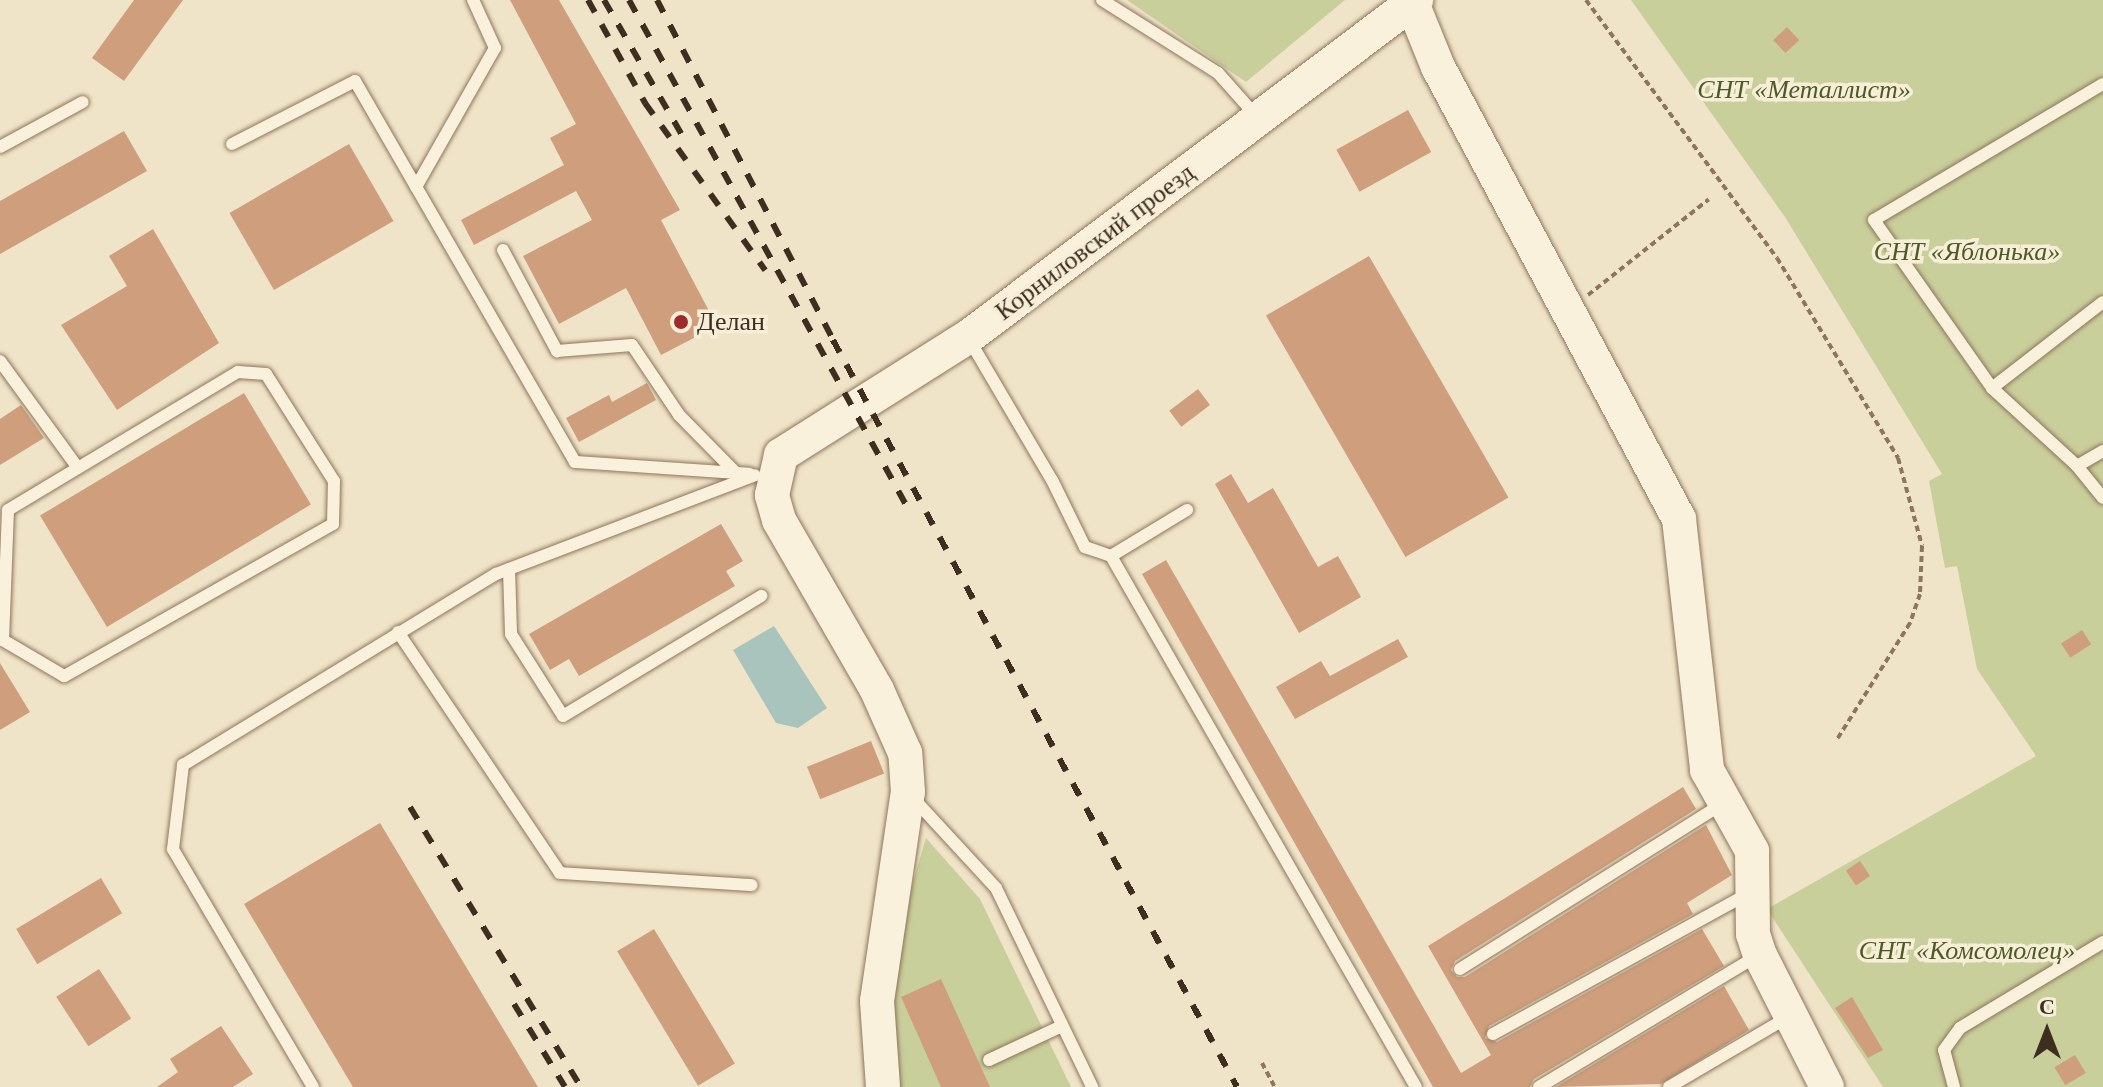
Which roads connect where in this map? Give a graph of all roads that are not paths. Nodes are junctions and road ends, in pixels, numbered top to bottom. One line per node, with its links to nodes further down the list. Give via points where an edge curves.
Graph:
1 (473, 0): 9 (lane, via 495,48)
2 (1102, 0): 6 (lane, via 1218,73)
3 (1414, 2): 6 (street, Корниловский проезд); 29 (street, via 1438,67 1679,519 1707,770)
4 (2103, 84): 14 (lane, via 1874,220)
5 (83, 102): 8 (lane)
6 (1259, 120): 12 (street, Корниловский проезд)
7 (232, 144): 9 (lane, via 355,81)
8 (0, 147)
9 (416, 187): 18 (lane, via 575,462)
10 (503, 250): 18 (lane, via 557,351 632,345 679,415)
11 (2103, 302): 14 (lane)
12 (968, 337): 19 (street, Корниловский проезд, via 799,439); 23 (lane, via 1085,547)
13 (0, 361): 17 (lane)
14 (1992, 388): 16 (lane)
15 (2103, 451): 16 (lane)
16 (2077, 466): 20 (lane)
17 (78, 468): 22 (lane, via 8,510); 27 (lane, via 238,372 266,374 334,481 333,524 64,676)
18 (736, 473): 19 (lane)
19 (764, 475): 24 (lane); 28 (street, via 779,520 896,728)
20 (2103, 498)
21 (1187, 510): 23 (lane)
22 (3, 548): 27 (lane)
23 (1111, 556): 42 (lane)
24 (509, 569): 25 (lane, via 511,634 563,716); 26 (lane)
25 (761, 596)
26 (398, 632): 30 (lane, via 560,873); 39 (lane, via 183,765 173,849)
27 (2, 641)
28 (908, 792): 36 (lane, via 996,888); 40 (street, via 877,1001)
29 (1724, 803): 31 (street, via 1752,851); 34 (lane)
30 (752, 885)
31 (1751, 892): 33 (street); 37 (lane)
32 (2103, 942): 46 (lane, via 1960,1028 1944,1050)
33 (1760, 955): 35 (street); 43 (lane)
34 (1460, 969)
35 (1793, 1015): 44 (lane); 45 (street)
36 (1062, 1026): 38 (lane); 41 (lane)
37 (1493, 1034)
38 (989, 1060)
39 (313, 1087)
40 (883, 1087)
41 (1092, 1087)
42 (1416, 1087)
43 (1539, 1087)
44 (1669, 1087)
45 (1827, 1087)
46 (1954, 1087)

